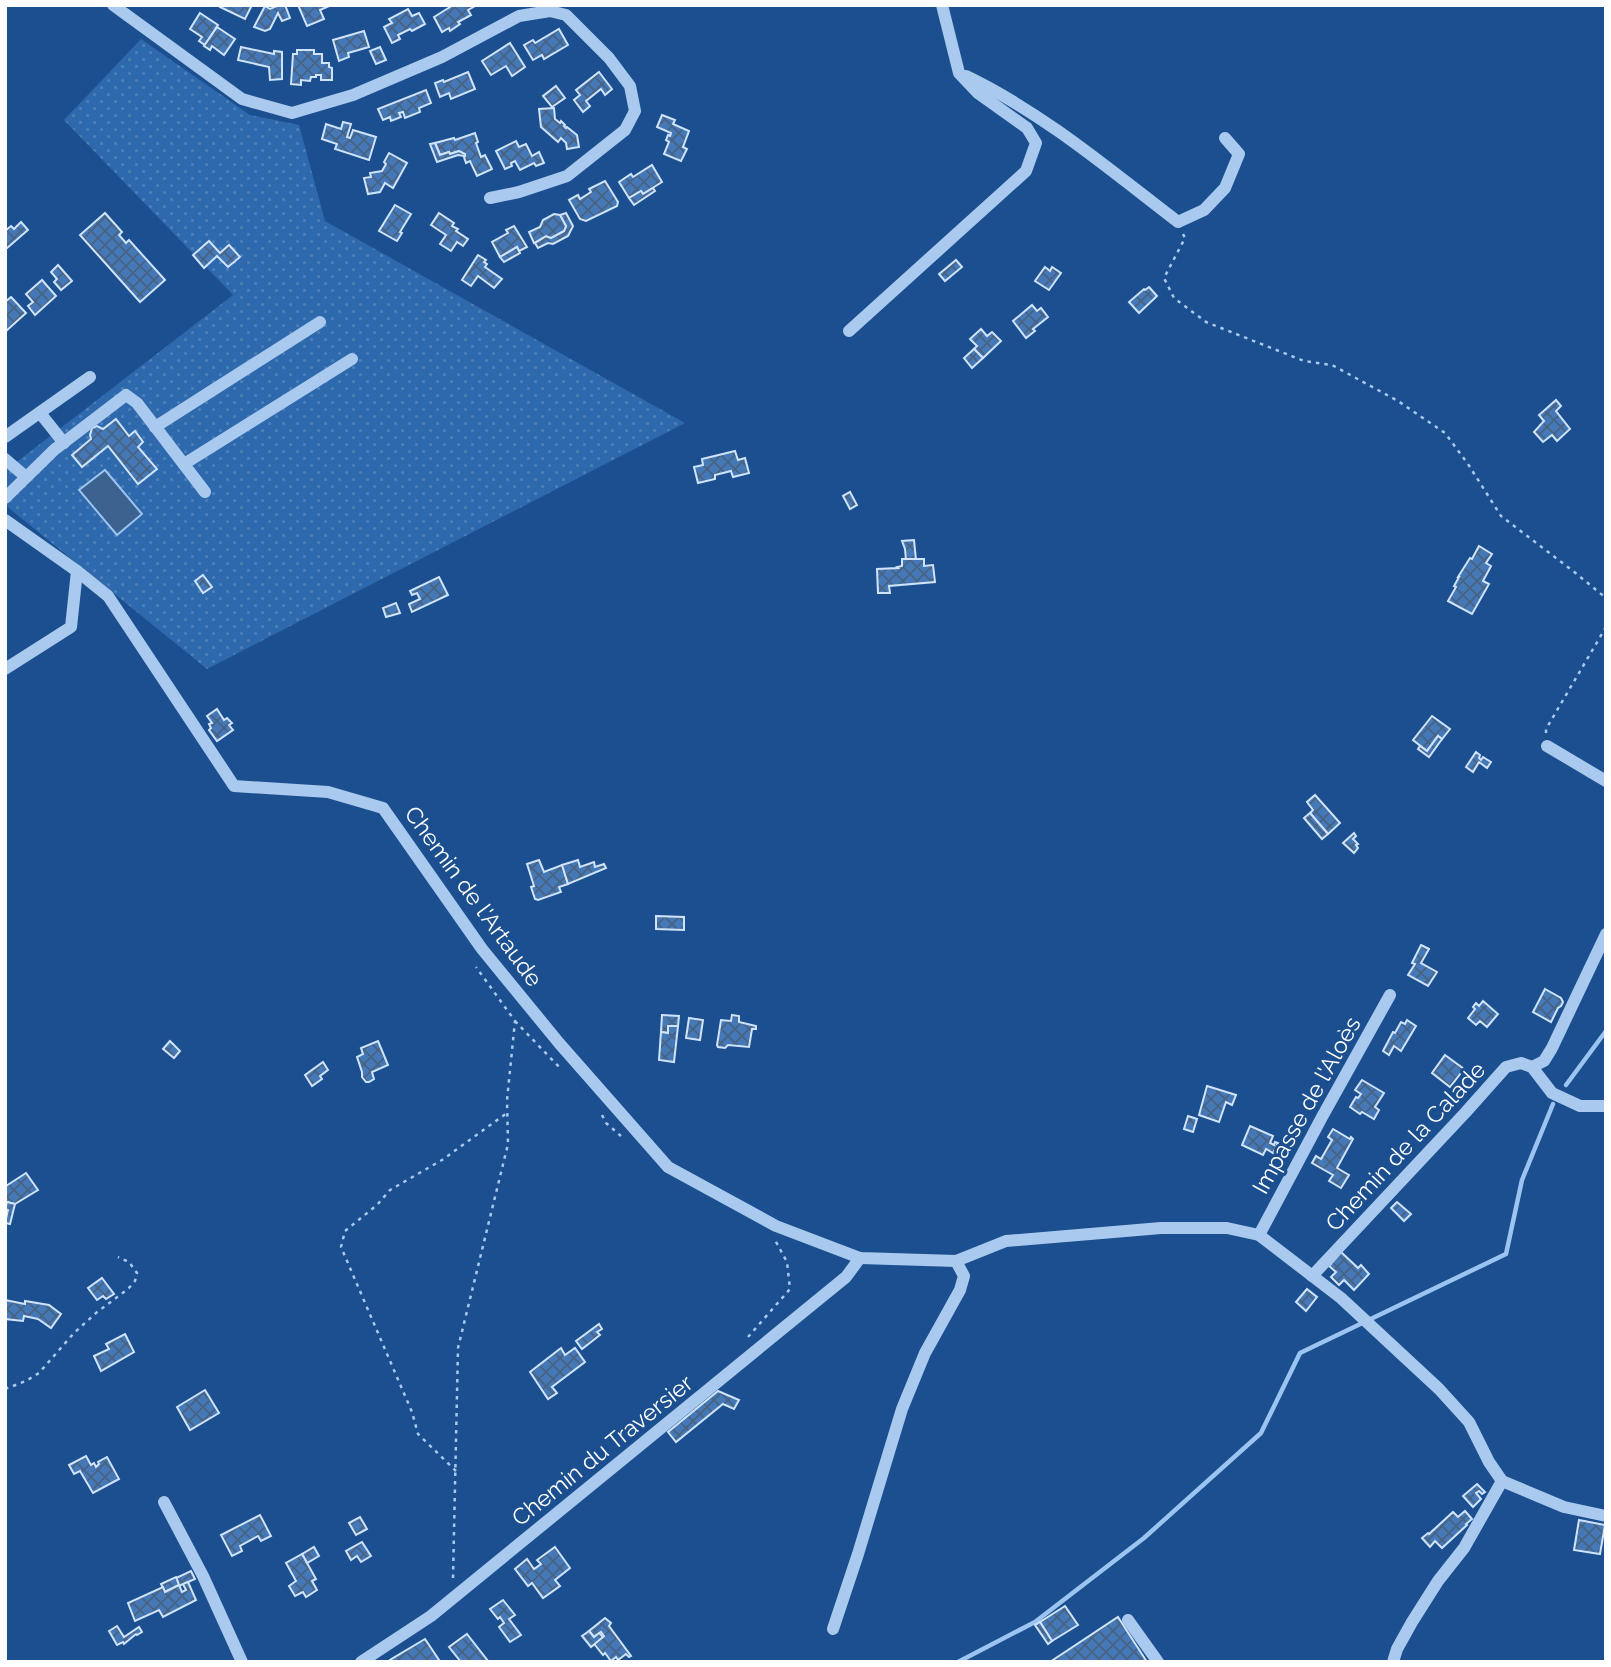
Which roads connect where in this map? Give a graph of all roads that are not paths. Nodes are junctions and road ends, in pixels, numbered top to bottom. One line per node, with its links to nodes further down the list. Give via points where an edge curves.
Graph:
1 (113, 5): 5 (street, via 242,99 292,113 353,96 442,57 519,16 551,10 566,15 630,86 635,111 625,130 567,176)
2 (942, 5): 3 (street)
3 (959, 73): 4 (street, via 1061,133 1178,222 1204,210 1225,188 1239,153); 7 (street, via 978,93 1027,128 1036,143 1026,171)
4 (1225, 138)
5 (489, 198)
6 (320, 322): 11 (street)
7 (849, 331)
8 (352, 359): 15 (street)
9 (90, 377): 10 (street)
10 (40, 413): 12 (street); 13 (street)
11 (155, 427): 13 (street, via 126,395); 15 (street)
12 (5, 437)
13 (64, 443): 16 (street)
14 (5, 459): 16 (street)
15 (184, 464): 17 (street)
16 (26, 477): 18 (street)
17 (205, 492)
18 (5, 498)
19 (5, 520): 20 (street, Chemin de l'Artaude)
20 (77, 571): 21 (street, via 71,627); 29 (street, Chemin de l'Artaude, via 108,596 234,786 328,792 383,808 482,948 668,1167 776,1226)
21 (5, 669)
22 (1547, 746): 23 (street)
23 (1606, 781)
24 (1606, 934): 26 (street, via 1552,1048 1544,1061)
25 (1390, 995): 28 (street, Impasse de l'Aloès)
26 (1532, 1067): 27 (street, via 1552,1093 1580,1106); 31 (street, Chemin de la Calade, via 1521,1063 1506,1067)
27 (1606, 1106)
28 (1259, 1235): 30 (street, via 1227,1228 1161,1228 1006,1241); 31 (street)
29 (860, 1258): 30 (street); 38 (street, Chemin du Traversier, via 846,1277 453,1599)
30 (956, 1261): 36 (street, via 964,1276 960,1290 925,1353 902,1409)
31 (1312, 1276): 32 (street, via 1439,1389 1469,1422)
32 (1502, 1481): 34 (street, via 1564,1507); 40 (street, via 1464,1548 1412,1622)
33 (164, 1502): 37 (street)
34 (1606, 1516)
35 (1128, 1620): 39 (street)
36 (833, 1629)
37 (242, 1662)
38 (361, 1662)
39 (1158, 1662)
40 (1393, 1662)

